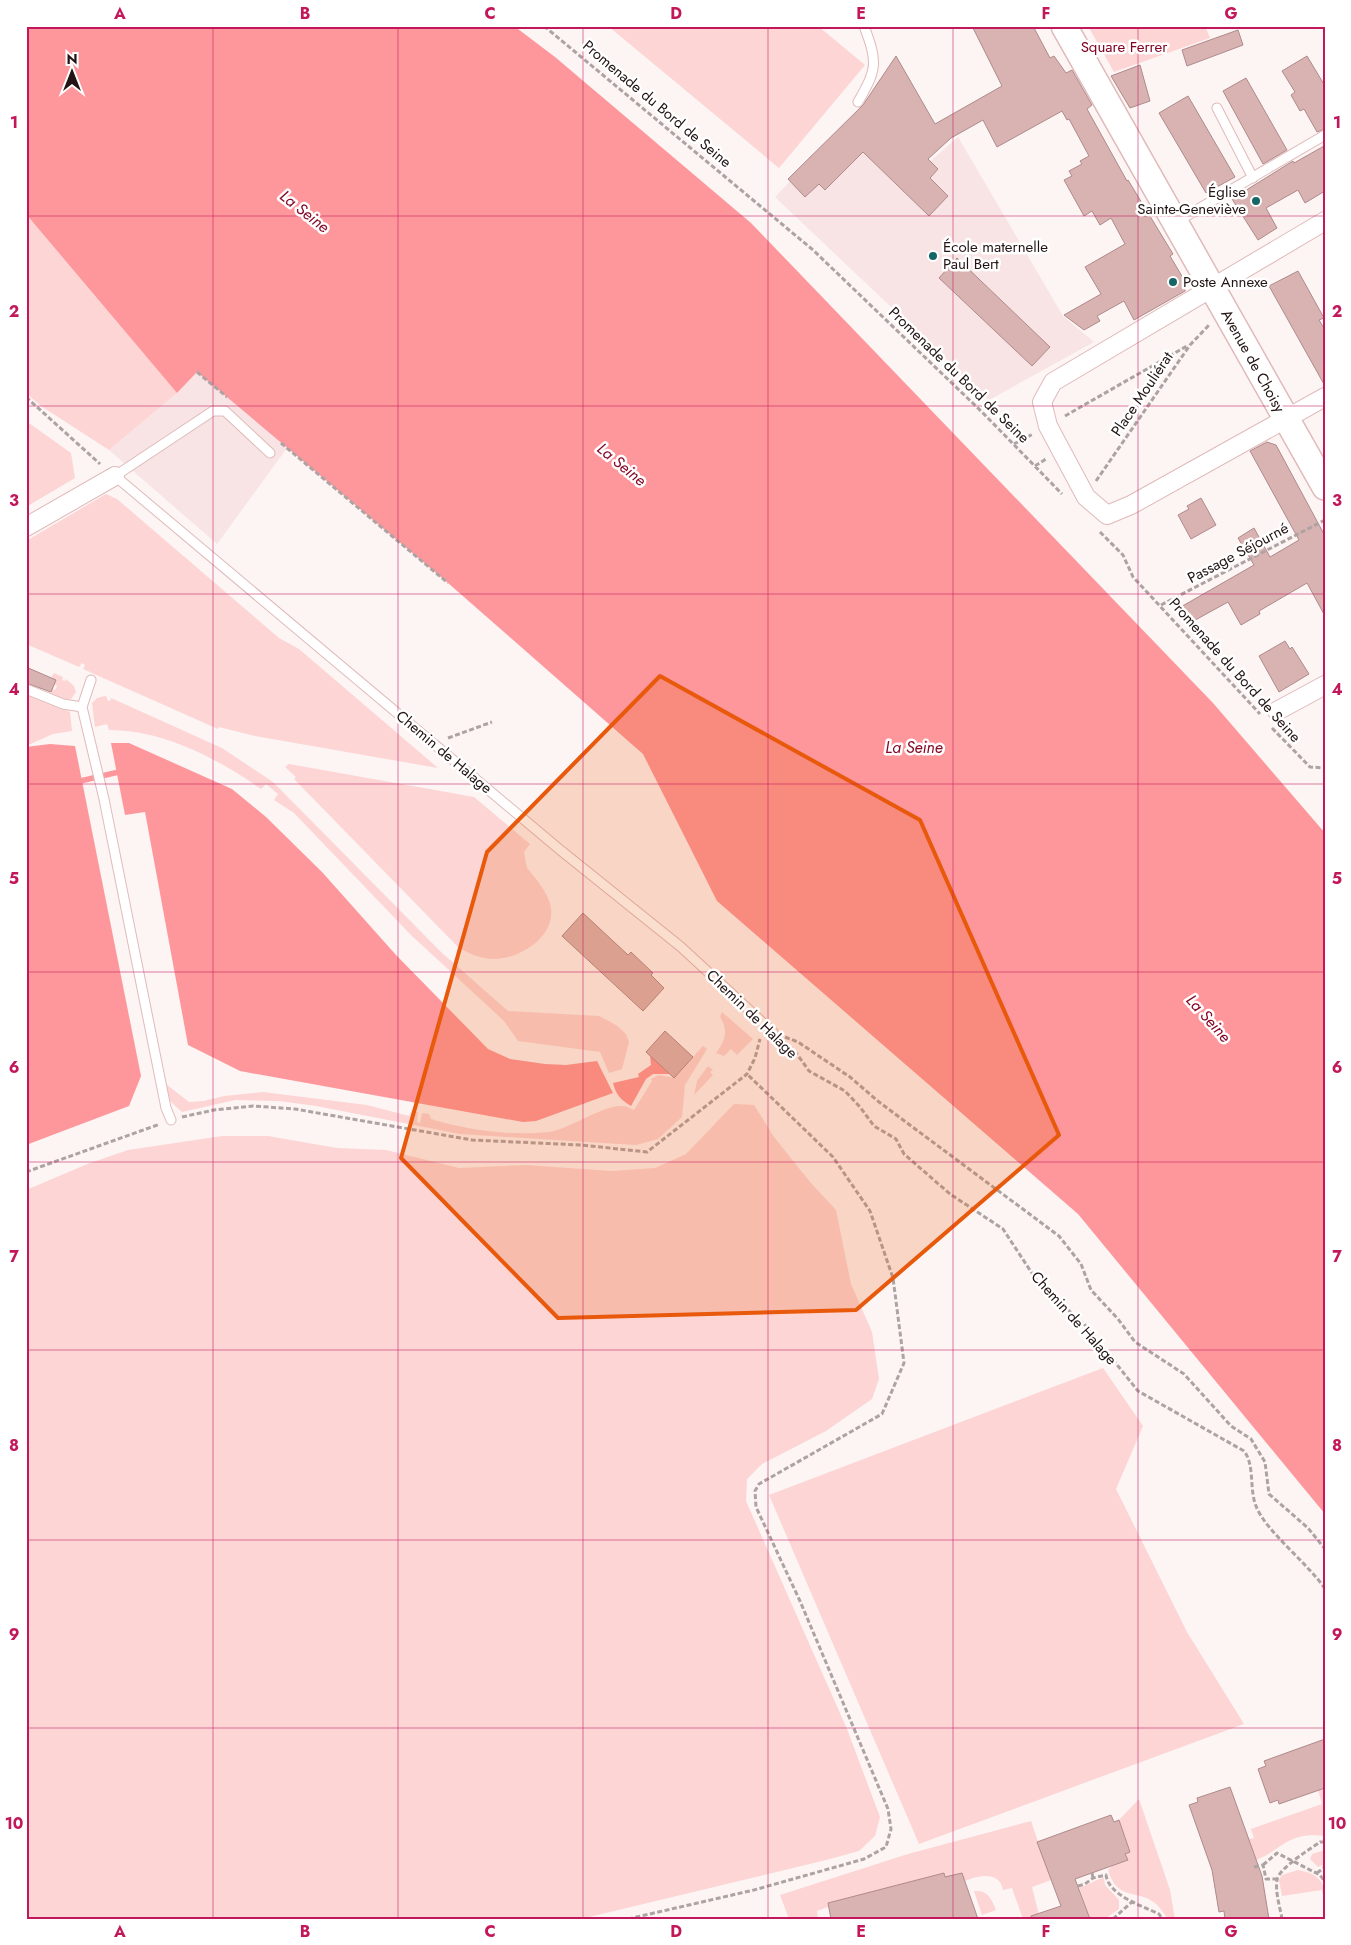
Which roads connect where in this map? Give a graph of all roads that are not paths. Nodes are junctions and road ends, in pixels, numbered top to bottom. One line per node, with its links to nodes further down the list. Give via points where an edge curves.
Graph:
1 (864, 26): 3 (lane, via 874,52 873,75)
2 (1064, 26): 7 (main road, Avenue de Choisy)
3 (858, 102)
4 (1217, 108): 6 (lane)
5 (1325, 135): 6 (lane)
6 (1253, 178): 7 (lane)
7 (1175, 223): 9 (main road, Avenue de Choisy)
8 (1320, 224): 9 (street)
9 (1211, 287): 11 (main road, Avenue de Choisy); 11 (street, via 1053,382 1042,402 1048,426 1086,497 1107,515 1131,505)
10 (1325, 397): 11 (street)
11 (1286, 419): 14 (main road, Avenue de Choisy)
12 (270, 453): 13 (lane, via 225,411 213,411)
13 (116, 476): 15 (street); 21 (lane, Chemin de Halage, via 681,947)
14 (1325, 487)
15 (26, 527)
16 (91, 680): 19 (lane)
17 (1325, 684): 20 (street)
18 (26, 689): 19 (lane, via 63,704)
19 (82, 707): 22 (lane)
20 (1270, 717)
21 (773, 1032)
22 (171, 1120)

